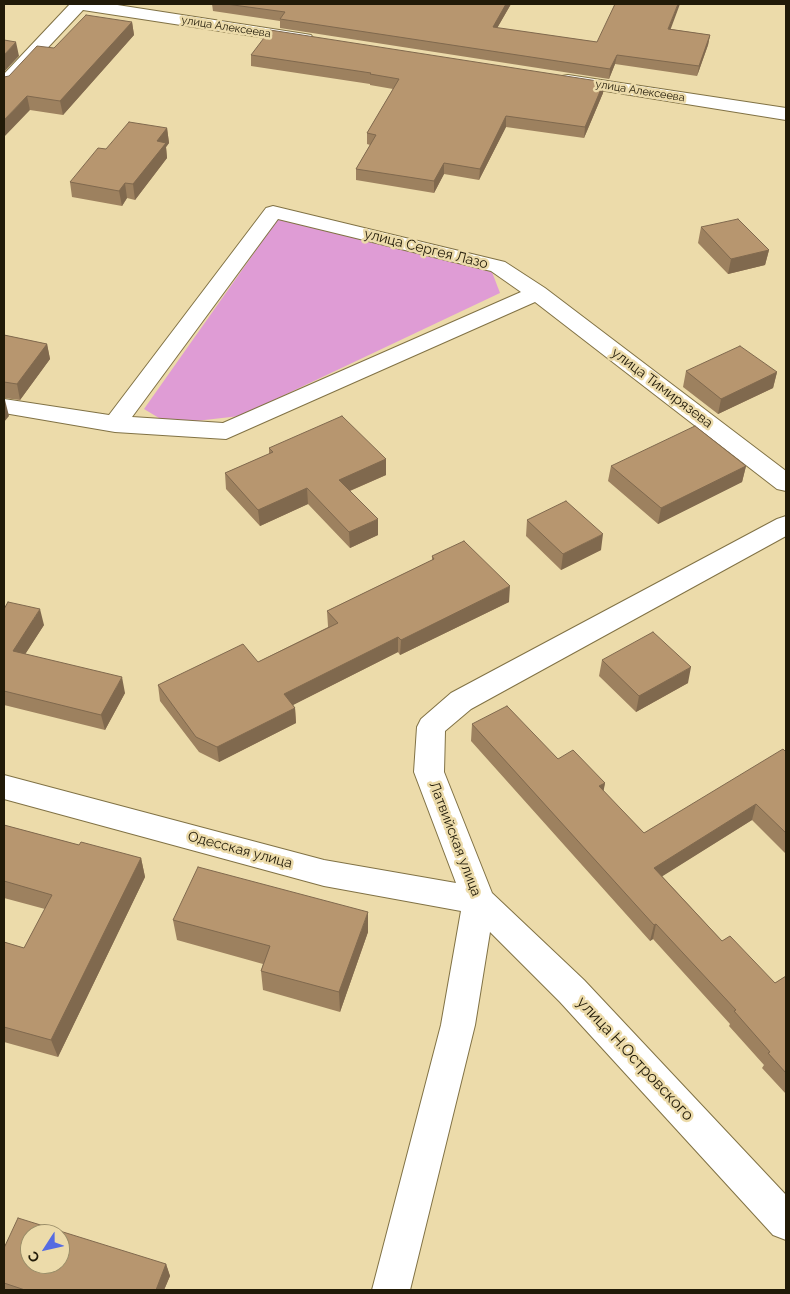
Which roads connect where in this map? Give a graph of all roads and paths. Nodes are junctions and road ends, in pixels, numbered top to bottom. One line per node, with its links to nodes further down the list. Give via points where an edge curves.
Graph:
1 (79, 4): 2 (street, улица Алексеева); 4 (street)
2 (325, 42)
3 (551, 77): 5 (street, улица Алексеева)
4 (4, 84)
5 (786, 114)
6 (537, 293): 8 (street, via 226,431); 8 (street, улица Сергея Лазо, via 498,266 273,212); 9 (street, улица Тимирязева)
7 (4, 406): 8 (street)
8 (115, 424)
9 (786, 483)
10 (786, 524): 12 (street, Латвийская улица, via 461,701 432,727 429,772)
11 (4, 787): 12 (street, Одесская улица, via 324,873)
12 (479, 901): 13 (street, улица Н.Островского, via 572,991); 14 (street, Латвийская улица, via 458,1025)
13 (785, 1218)
14 (391, 1290)

